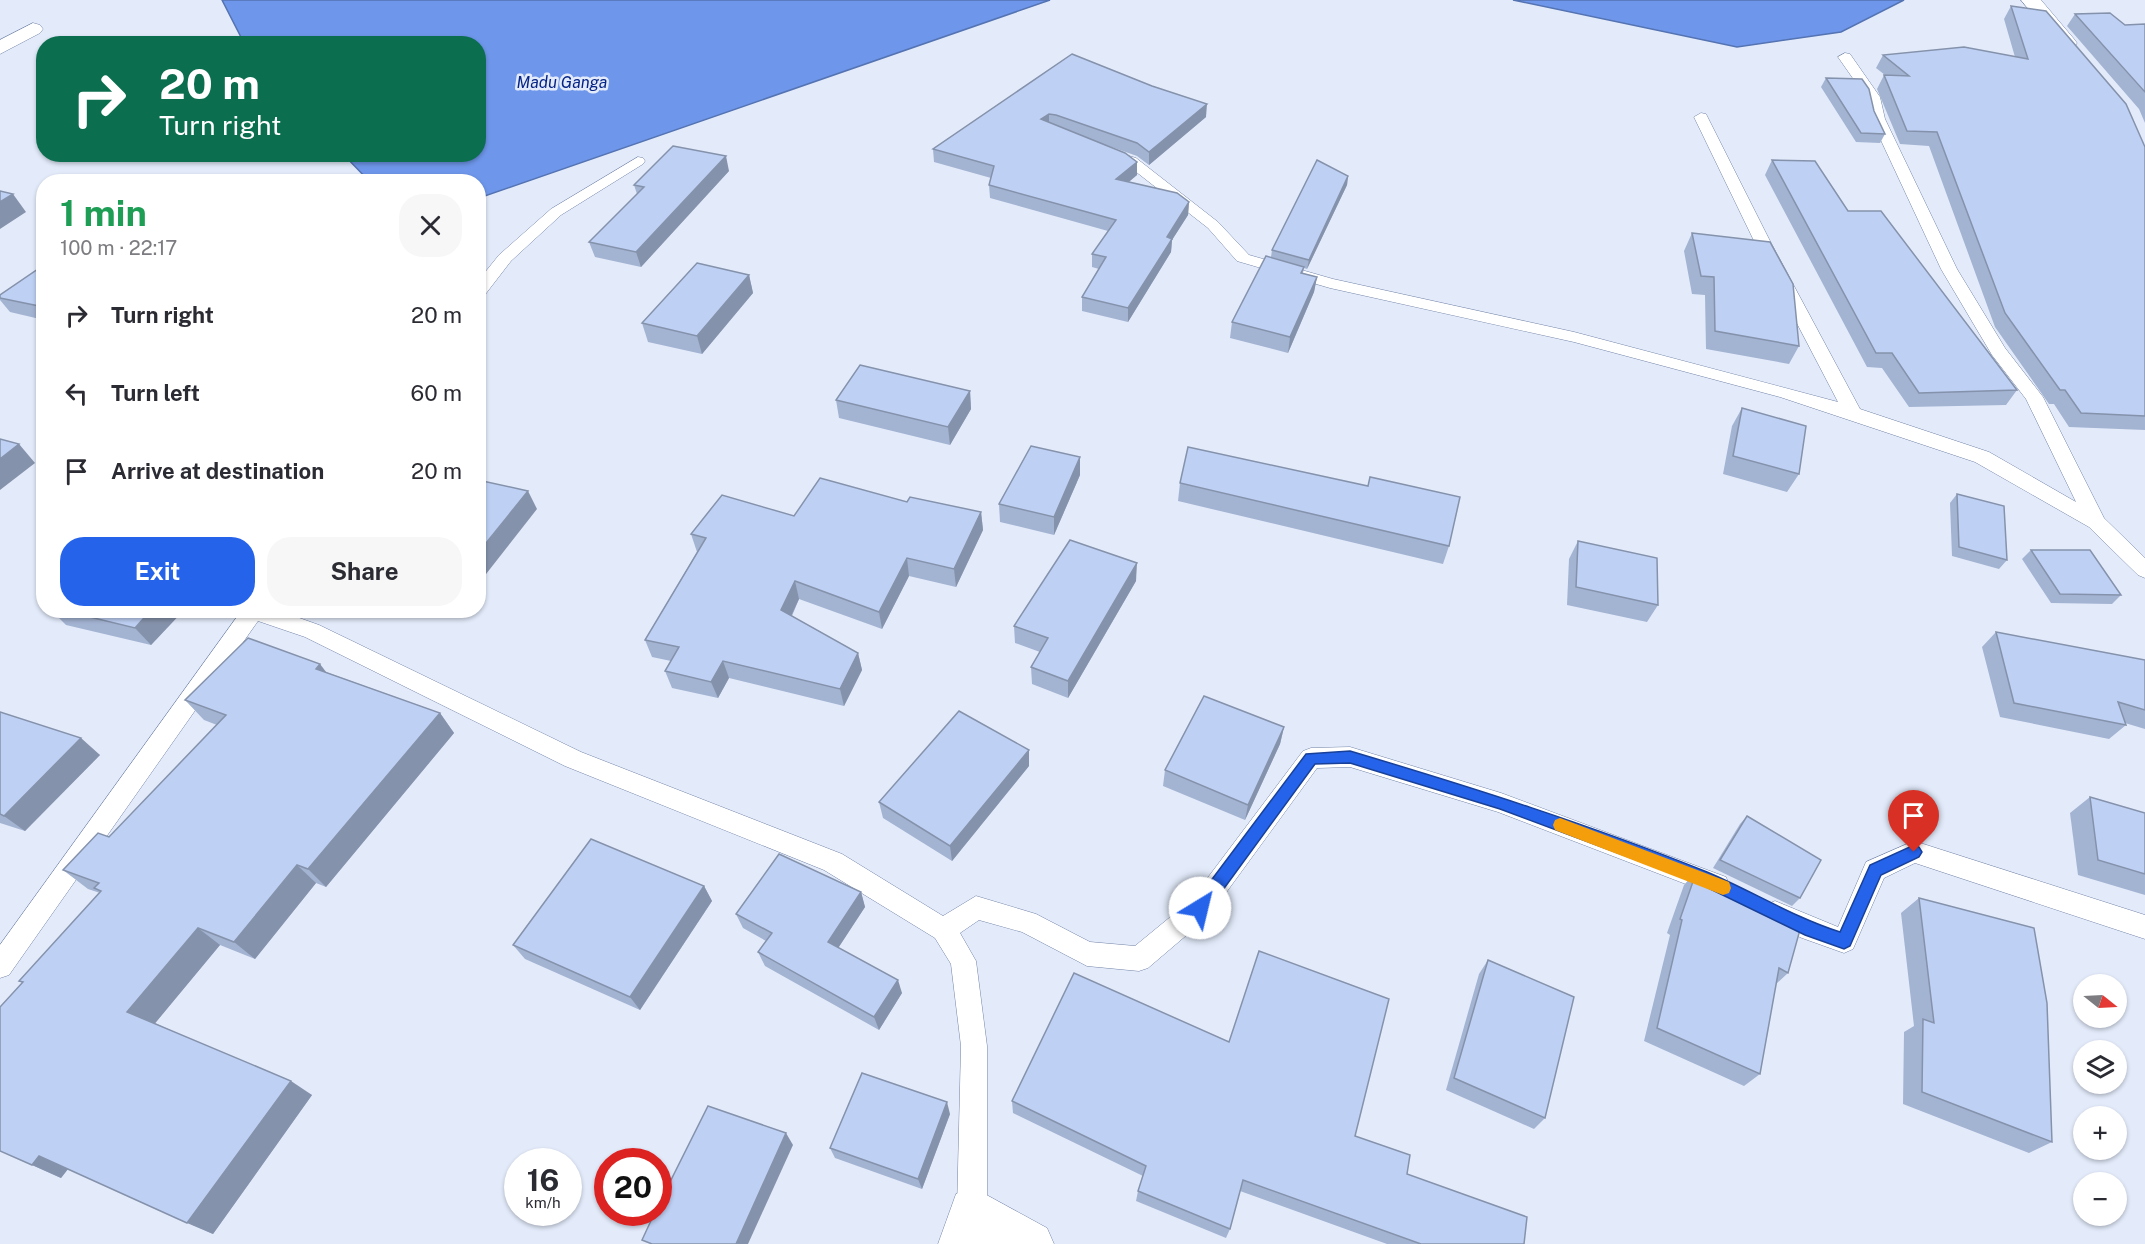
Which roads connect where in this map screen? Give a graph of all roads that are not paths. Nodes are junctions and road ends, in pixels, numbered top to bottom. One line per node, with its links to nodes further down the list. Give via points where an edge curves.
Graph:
1 (2031, 0): 5 (street)
2 (33, 29): 3 (street)
3 (0, 48)
4 (1845, 57): 11 (lane, via 1873,97 1878,119 1949,269 1998,351 2034,397)
5 (2084, 62)
6 (1701, 117): 10 (lane)
7 (1101, 150): 10 (lane, via 1131,161 1213,225 1243,258 1330,283 1574,337)
8 (638, 161): 9 (lane, via 556,212 505,258)
9 (486, 282)
10 (1853, 413): 11 (lane, via 1982,457)
11 (2096, 522): 12 (lane)
12 (2145, 570)
13 (249, 618): 17 (lane)
14 (274, 618): 16 (lane, via 312,631 573,759 833,862)
15 (2145, 927): 16 (lane, via 1914,852 1875,870 1844,941 1810,930 1703,878 1501,803 1350,757 1311,758 1200,908 1139,959 1087,954 1027,922 976,908)
16 (944, 930): 18 (lane, via 963,961 974,1046)
17 (0, 966)
18 (967, 1227): 19 (street)
19 (1030, 1244)

